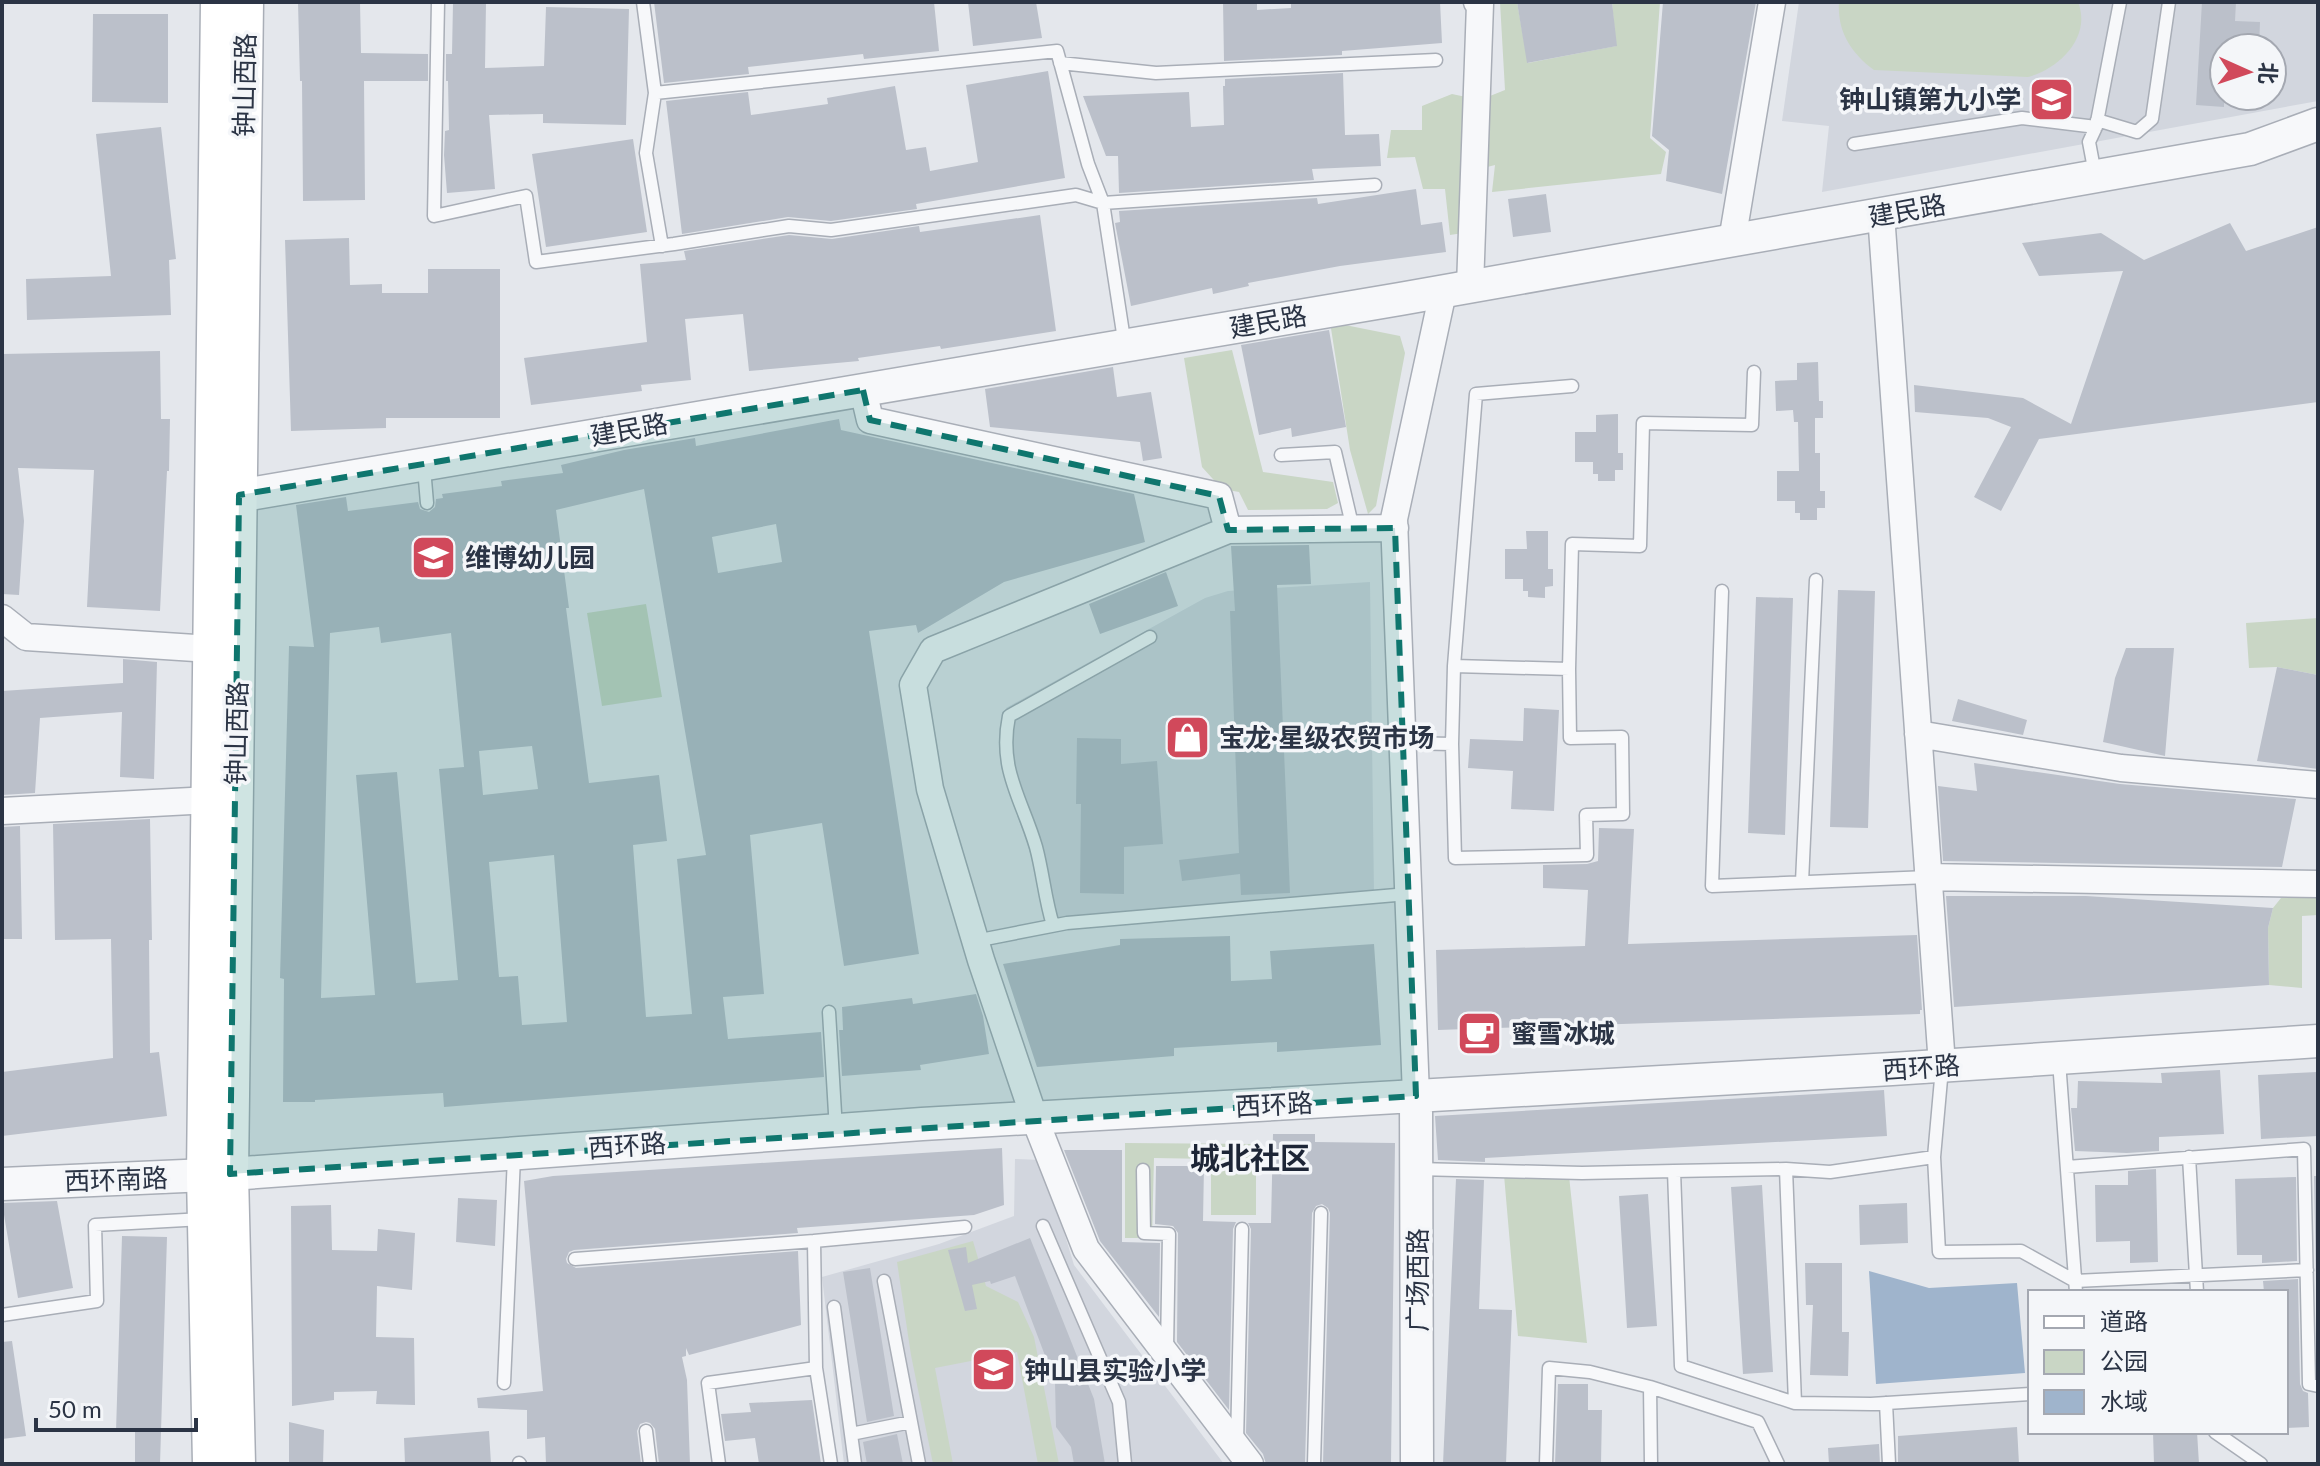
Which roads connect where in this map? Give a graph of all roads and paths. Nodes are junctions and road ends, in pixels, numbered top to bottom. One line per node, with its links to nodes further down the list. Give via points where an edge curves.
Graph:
1 (219, 2): 28 (main road, 钟山西路)
2 (245, 2): 28 (main road, 钟山西路)
3 (438, 2): 20 (lane, via 434,216 526,196 536,262)
4 (643, 2): 11 (lane)
5 (1477, 2): 21 (street)
6 (1772, 2): 19 (street)
7 (2120, 2): 12 (lane)
8 (2169, 2): 12 (lane, via 2152,119 2137,132)
9 (1436, 60): 10 (lane, via 1156,73)
10 (1060, 63): 11 (lane, via 1057,51); 17 (lane)
11 (655, 93): 20 (lane, via 646,153)
12 (2096, 123): 14 (lane, via 2022,118); 15 (lane, via 2089,142)
13 (2318, 124): 15 (street, 建民路, via 2250,149)
14 (1854, 144)
15 (2095, 177): 18 (street, 建民路)
16 (1375, 185): 17 (lane)
17 (1103, 203): 20 (lane, via 1076,195 831,230 789,226); 22 (lane)
18 (1881, 214): 19 (street, 建民路); 40 (street)
19 (1732, 241): 21 (street, 建民路)
20 (662, 246)
21 (1457, 289): 22 (street, 建民路); 30 (street)
22 (1125, 346): 25 (street, 建民路)
23 (1754, 372): 39 (lane, via 1752,425 1643,423 1640,546 1572,544)
24 (1572, 386): 38 (lane, via 1476,394)
25 (863, 390): 27 (street, 建民路); 32 (street, via 870,420 1219,496)
26 (1281, 455): 31 (lane, via 1335,452)
27 (423, 464): 28 (street, 建民路); 29 (lane)
28 (227, 497): 37 (main road, 钟山西路)
29 (427, 503)
30 (1395, 528): 31 (street); 41 (street)
31 (1353, 529): 32 (street)
32 (1228, 530): 51 (street, via 933,650 913,685 930,789)
33 (1816, 580): 47 (lane)
34 (1722, 591): 47 (lane, via 1712,886)
35 (2, 618): 37 (street, via 26,637)
36 (1150, 637): 50 (lane, via 1009,716 1008,772 1036,849)
37 (225, 650): 44 (main road, 钟山西路); 67 (main road, 钟山西路)
38 (1454, 666): 39 (lane); 42 (lane)
39 (1569, 669): 42 (lane, via 1570,738 1622,737 1623,814 1586,815 1587,855 1455,858)
40 (1918, 734): 43 (street, via 2121,768); 46 (street)
41 (1403, 743): 42 (lane); 49 (street)
42 (1452, 744)
43 (2318, 785)
44 (210, 800): 45 (street); 67 (main road, 钟山西路)
45 (2, 811)
46 (1928, 877): 47 (lane); 48 (street); 55 (street)
47 (1802, 882)
48 (2318, 884)
49 (1408, 894): 50 (lane); 56 (street)
50 (1053, 925): 51 (lane)
51 (975, 941): 57 (street)
52 (829, 1012): 58 (lane)
53 (2318, 1041): 54 (street, 西环路)
54 (2059, 1058): 55 (street, 西环路); 62 (lane)
55 (1942, 1065): 56 (street, 西环路); 60 (lane)
56 (1416, 1096): 57 (street, 西环路); 63 (street, 广场西路)
57 (1034, 1117): 58 (street, 西环路); 83 (street, via 1086,1249)
58 (836, 1130): 59 (street, 西环路)
59 (514, 1153): 67 (street, 西环路); 85 (lane)
60 (1934, 1157): 64 (lane, via 1830,1172); 79 (lane, via 1939,1252 2021,1251)
61 (2189, 1157): 62 (lane); 76 (lane, via 2304,1149); 77 (lane)
62 (2067, 1167): 79 (lane)
63 (1417, 1169): 66 (lane); 105 (street, 广场西路)
64 (1786, 1169): 66 (lane); 89 (lane)
65 (1143, 1170): 83 (lane, via 1144,1233 1169,1234)
66 (1674, 1171): 89 (lane, via 1681,1366)
67 (218, 1174): 68 (street, 西环南路); 70 (main road, 钟山西路); 97 (main road, 钟山西路)
68 (2, 1184)
69 (1321, 1213): 104 (lane)
70 (206, 1219): 82 (lane, via 95,1225 97,1301); 96 (main road, 钟山西路)
71 (1043, 1226): 103 (lane, via 1119,1402)
72 (965, 1227): 74 (lane)
73 (1242, 1229): 95 (lane)
74 (814, 1241): 75 (lane); 84 (lane)
75 (575, 1259)
76 (2307, 1270): 77 (lane); 86 (lane, via 2309,1384)
77 (2196, 1275): 79 (lane); 80 (lane)
78 (884, 1281): 91 (lane)
79 (2076, 1286)
80 (2197, 1290)
81 (834, 1307): 93 (lane)
82 (2, 1315)
83 (1167, 1356): 95 (street)
84 (816, 1368): 99 (lane, via 708,1383); 100 (lane)
85 (504, 1383)
86 (2318, 1386)
87 (1650, 1387): 106 (lane, via 1549,1368); 107 (lane); 108 (lane, via 1758,1422)
88 (2028, 1394): 90 (lane)
89 (1795, 1403): 90 (lane)
90 (1886, 1403): 109 (lane)
91 (911, 1422): 93 (lane); 102 (lane)
92 (646, 1431): 98 (lane)
93 (851, 1434): 101 (lane)
94 (2218, 1434): 110 (lane)
95 (1243, 1456)
96 (211, 1464)
97 (237, 1464)
98 (650, 1464)
99 (719, 1464)
100 (831, 1464)
101 (855, 1464)
102 (919, 1464)
103 (1125, 1464)
104 (1314, 1464)
105 (1417, 1464)
106 (1546, 1464)
107 (1651, 1464)
108 (1778, 1464)
109 (1889, 1464)
110 (2261, 1464)

